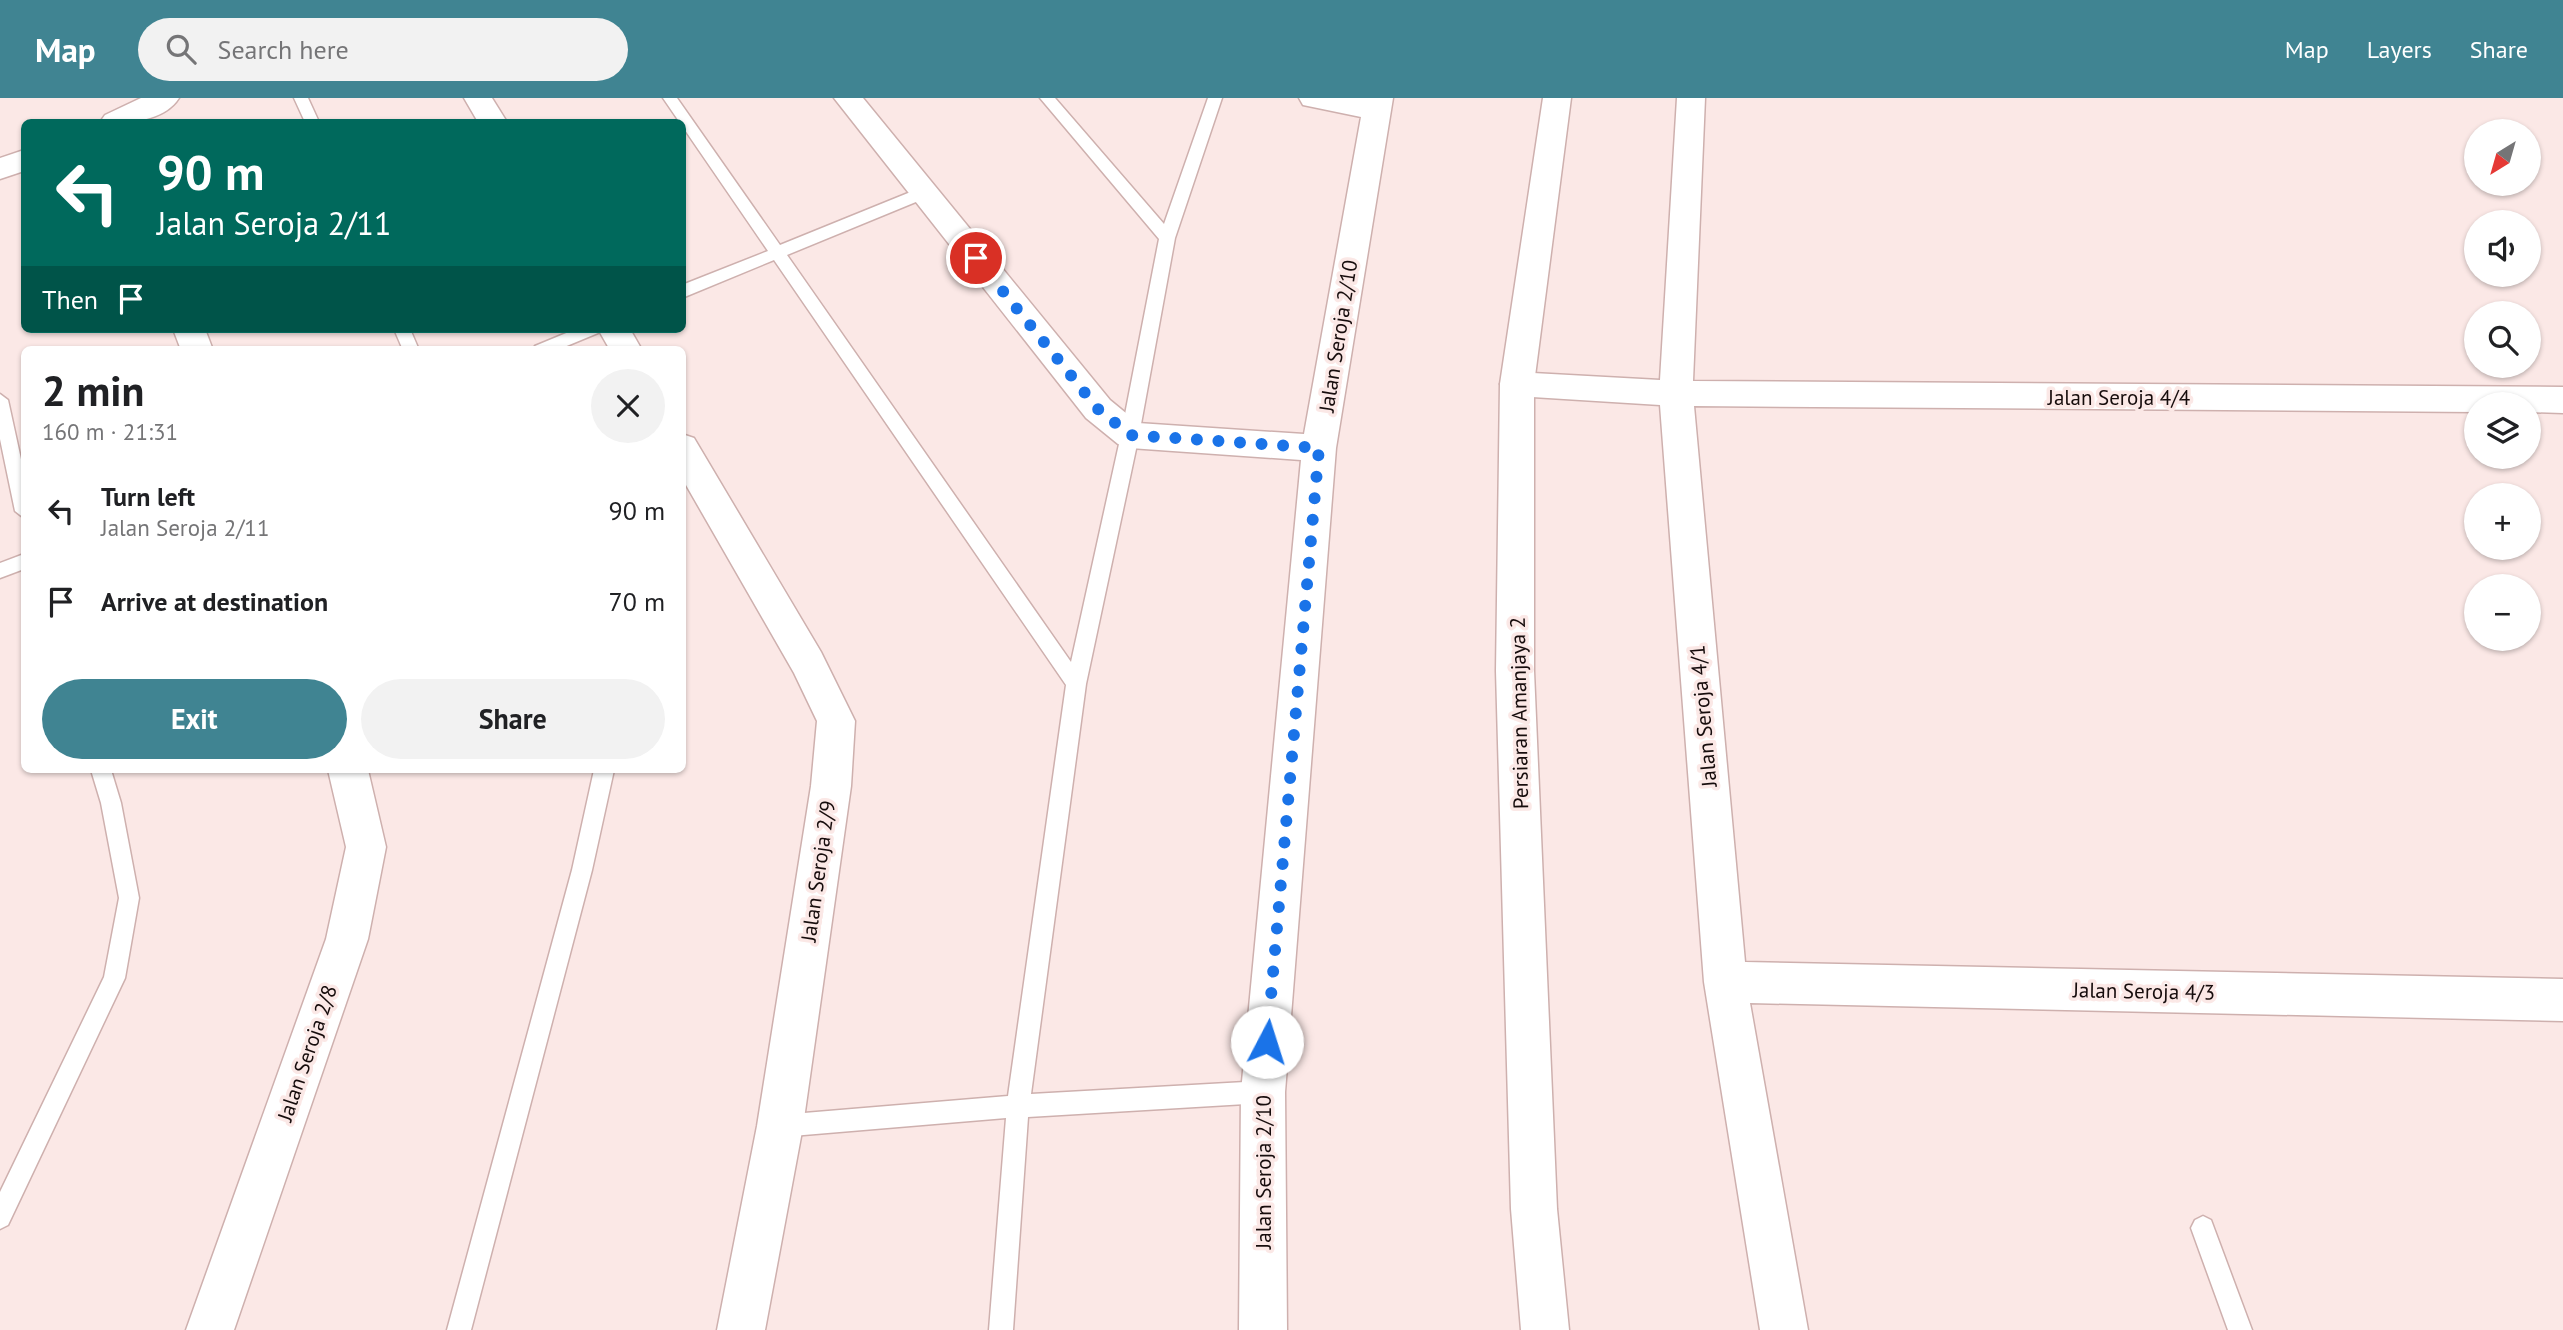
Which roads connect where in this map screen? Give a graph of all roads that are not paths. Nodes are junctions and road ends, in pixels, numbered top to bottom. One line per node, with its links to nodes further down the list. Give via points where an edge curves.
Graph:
1 (165, 98): 12 (street)
2 (301, 98): 13 (lane)
3 (478, 98): 14 (street)
4 (670, 98): 15 (lane)
5 (848, 98): 19 (street)
6 (1047, 98): 20 (lane)
7 (1216, 98): 20 (lane)
8 (1313, 98): 11 (street)
9 (1557, 98): 25 (street, Persiaran Amanjaya 2)
10 (1691, 98): 26 (street, Jalan Seroja 4/1)
11 (1377, 104): 30 (street, Jalan Seroja 2/10)
12 (120, 119)
13 (311, 119)
14 (490, 119)
15 (685, 119)
16 (686, 121): 21 (lane)
17 (21, 161): 18 (street)
18 (0, 169)
19 (923, 193): 21 (lane); 29 (street, via 1098,409)
20 (1167, 238): 29 (lane)
21 (778, 252): 22 (lane); 35 (lane)
22 (686, 290)
23 (582, 333): 24 (lane)
24 (551, 346)
25 (1517, 384): 26 (street, Jalan Seroja 4/4); 51 (street, Persiaran Amanjaya 2, via 1515,671 1534,1209)
26 (1676, 393): 28 (street, Jalan Seroja 4/4); 39 (street, Jalan Seroja 4/1)
27 (0, 400): 32 (lane)
28 (2563, 400)
29 (1130, 435): 30 (street); 35 (lane)
30 (1319, 448): 41 (street, Jalan Seroja 2/10)
31 (686, 454): 43 (street, Jalan Seroja 2/9, via 808,663 836,722 831,786)
32 (21, 497)
33 (21, 562): 34 (lane)
34 (0, 571)
35 (1076, 684): 42 (lane)
36 (102, 773): 44 (lane, via 129,898 114,978)
37 (349, 773): 46 (street, Jalan Seroja 2/8, via 366,847 347,939)
38 (603, 773): 47 (lane, via 582,870)
39 (1726, 982): 40 (street, Jalan Seroja 4/3); 52 (street, Jalan Seroja 4/1)
40 (2563, 1000)
41 (1263, 1092): 42 (lane); 50 (street, Jalan Seroja 2/10)
42 (1018, 1106): 43 (lane); 49 (lane)
43 (780, 1126): 48 (street, Jalan Seroja 2/9)
44 (0, 1217)
45 (2203, 1228): 53 (lane)
46 (210, 1330)
47 (459, 1330)
48 (741, 1330)
49 (1001, 1330)
50 (1263, 1330)
51 (1545, 1330)
52 (1784, 1330)
53 (2241, 1330)

